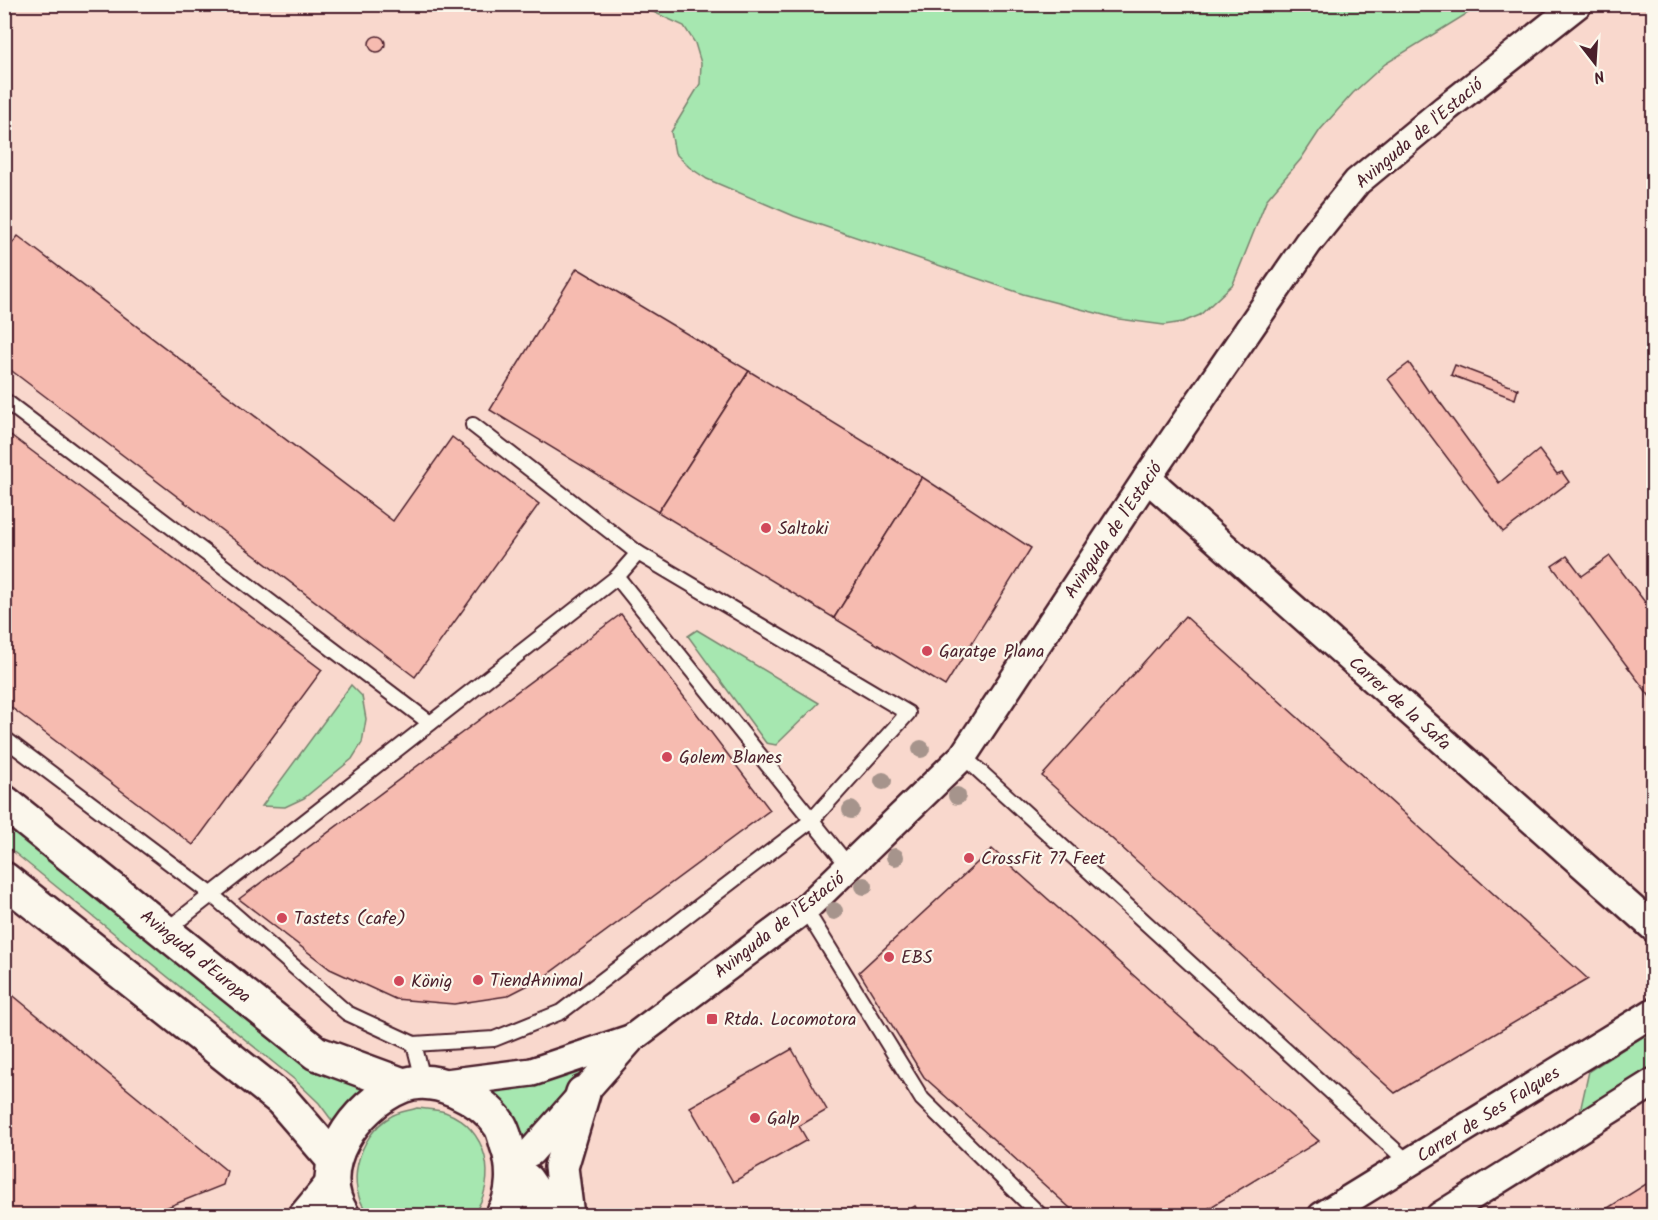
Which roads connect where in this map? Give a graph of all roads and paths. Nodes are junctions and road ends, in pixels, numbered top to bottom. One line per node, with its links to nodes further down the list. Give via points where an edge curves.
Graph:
1 (1578, 4): 4 (street, Avinguda de l'Estació, via 1357,182 1308,243)
2 (4, 400): 7 (lane)
3 (473, 426): 5 (lane)
4 (1147, 477): 9 (street, Avinguda de l'Estació); 16 (street, Carrer de la Safa)
5 (638, 553): 6 (lane); 11 (lane, via 908,713)
6 (617, 577): 7 (lane); 11 (lane)
7 (430, 723): 14 (lane)
8 (4, 738): 14 (lane)
9 (963, 756): 12 (street, Avinguda de l'Estació); 24 (lane)
10 (4, 802): 17 (street, Avinguda d'Europa)
11 (812, 820): 12 (lane); 20 (lane, via 561,1012 494,1039)
12 (850, 868): 15 (street, Avinguda de l'Estació)
13 (4, 879): 26 (street, via 281,1099)
14 (212, 894): 17 (lane); 20 (lane, via 347,1013)
15 (805, 909): 19 (street, Avinguda de l'Estació); 32 (lane, via 922,1099)
16 (1653, 928)
17 (165, 931): 22 (street, Avinguda d'Europa, via 316,1053)
18 (1653, 1012): 24 (street, Carrer de Ses Falques)
19 (631, 1039): 22 (street, Avinguda de l'Estació, via 532,1072); 23 (street, Avinguda de l'Estació)
20 (414, 1044): 22 (lane)
21 (1653, 1082): 34 (street)
22 (422, 1084): 25 (street, Avinguda d'Europa, via 472,1097 499,1124); 26 (street, via 379,1099 346,1132)
23 (583, 1094): 25 (street, Avinguda de l'Estació, via 531,1152); 31 (street, via 561,1167)
24 (1409, 1163): 33 (street, Carrer de Ses Falques)
25 (513, 1165): 29 (street); 30 (street)
26 (333, 1169): 27 (street); 28 (street)
27 (302, 1215)
28 (343, 1215)
29 (502, 1215)
30 (551, 1215)
31 (567, 1215)
32 (1041, 1215)
33 (1322, 1215)
34 (1440, 1215)

